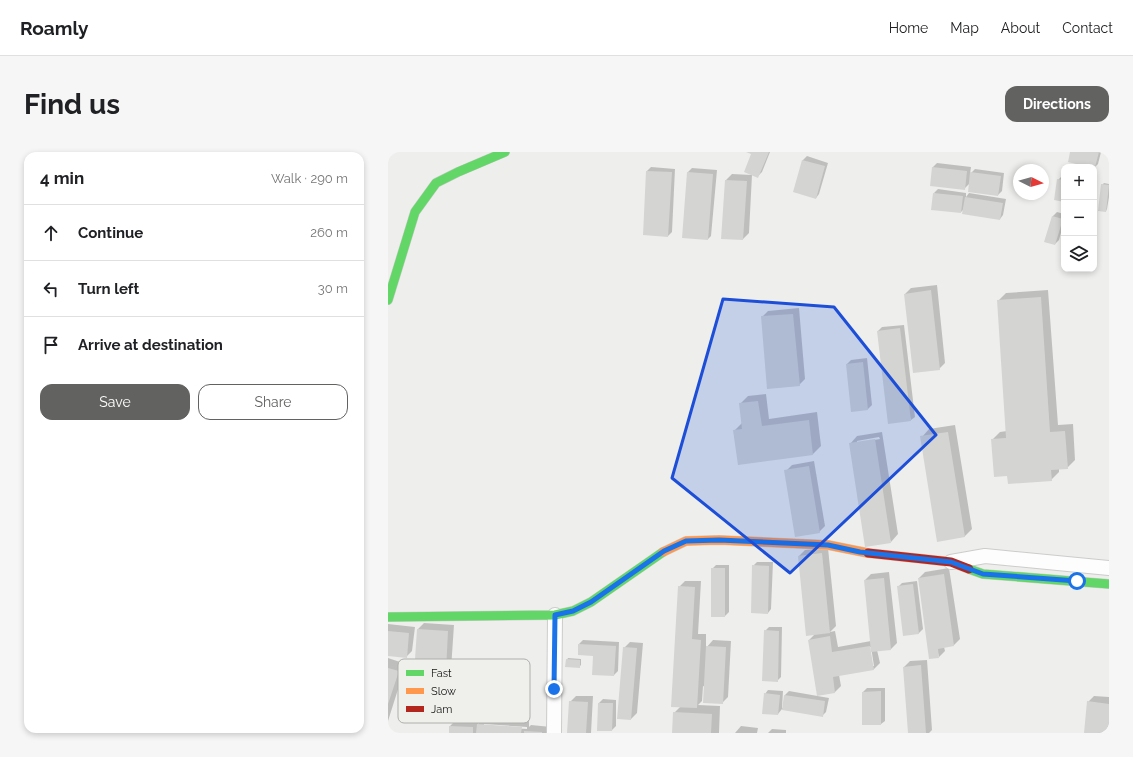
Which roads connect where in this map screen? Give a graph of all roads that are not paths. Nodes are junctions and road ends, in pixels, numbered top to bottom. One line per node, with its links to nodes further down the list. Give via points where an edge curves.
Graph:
1 (505, 152): 2 (street, via 436,183 415,212)
2 (388, 300)
3 (951, 562): 4 (street, via 985,556); 5 (street, via 983,574); 6 (street, via 860,552 828,545 686,541 664,551 591,602 573,611)
4 (1109, 568)
5 (1109, 584)
6 (555, 615): 7 (street); 8 (street)
7 (388, 617)
8 (554, 733)

